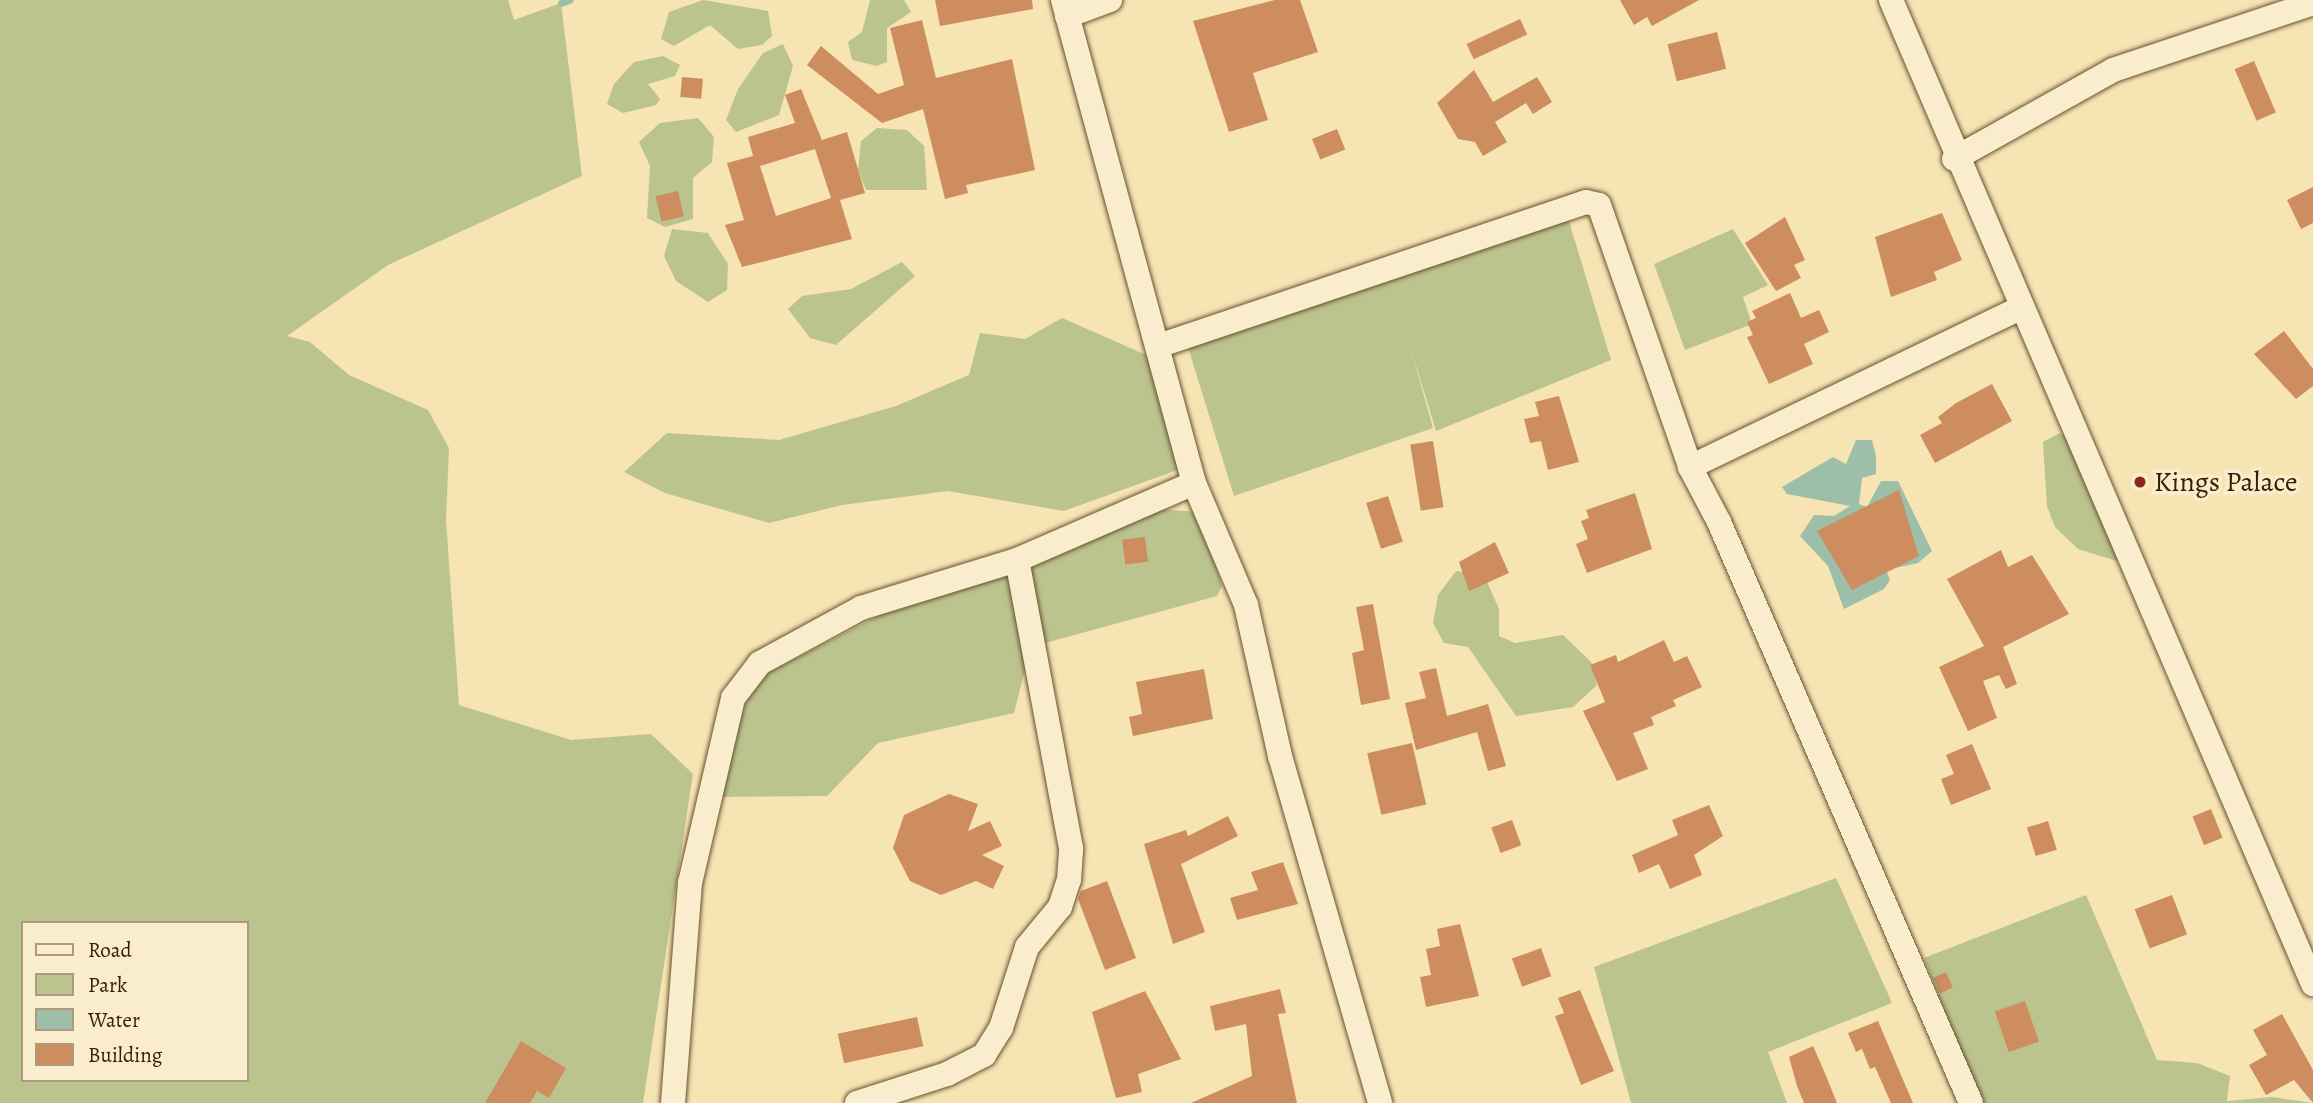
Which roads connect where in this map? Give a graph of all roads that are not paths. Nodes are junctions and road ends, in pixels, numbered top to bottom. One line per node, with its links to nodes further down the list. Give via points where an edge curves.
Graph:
1 (1110, 0): 4 (street)
2 (1891, 0): 5 (street)
3 (2313, 3): 5 (street, via 2113,70)
4 (1065, 8): 7 (street)
5 (1954, 159): 6 (street)
6 (2019, 309): 8 (street); 11 (street)
7 (1161, 345): 8 (street, via 1586,202 1599,205 1614,233); 9 (street)
8 (1690, 467): 15 (street, via 1720,522)
9 (1194, 483): 10 (street); 14 (street, via 1247,605 1280,756)
10 (1017, 560): 12 (street, via 861,608 794,640 760,663 733,698 690,883); 13 (street, via 1071,848 1069,880 1060,906 1027,947 1001,1028 984,1055 947,1074)
11 (2313, 984)
12 (673, 1103)
13 (857, 1103)
14 (1380, 1103)
15 (1971, 1103)

